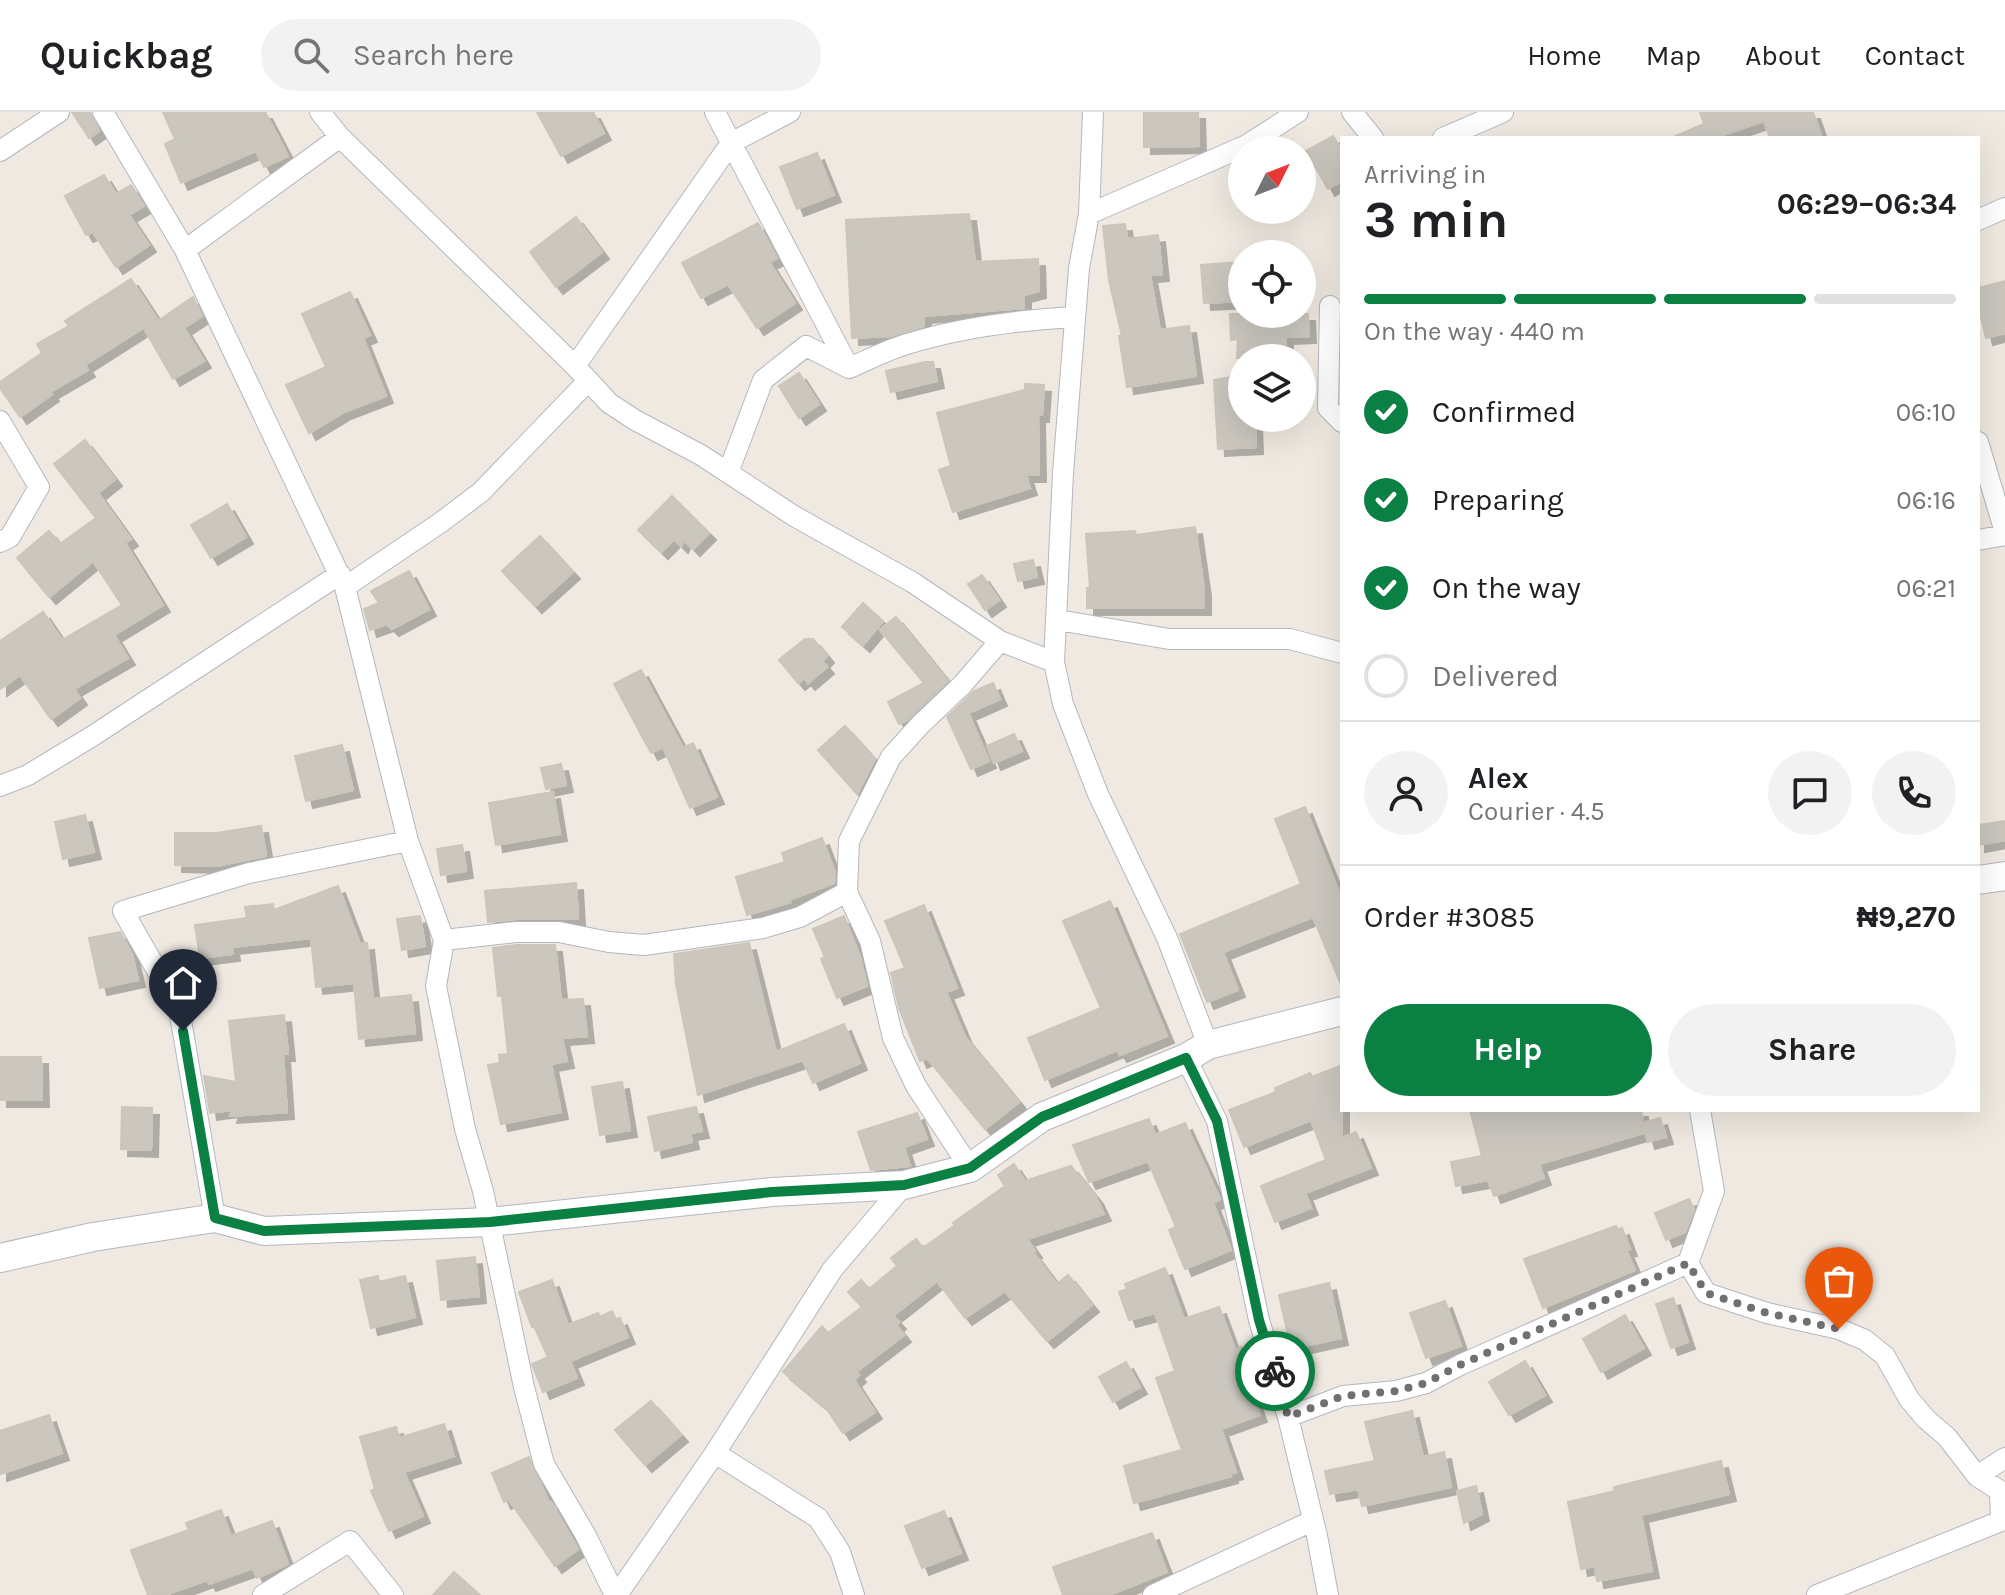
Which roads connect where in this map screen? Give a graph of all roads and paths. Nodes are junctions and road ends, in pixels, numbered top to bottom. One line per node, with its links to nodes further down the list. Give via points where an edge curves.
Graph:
1 (59, 112): 14 (street)
2 (103, 112): 18 (street)
3 (320, 112): 12 (street)
4 (715, 112): 13 (street)
5 (790, 112): 13 (street)
6 (1093, 112): 16 (street)
7 (1298, 112): 16 (street, via 1247,145)
8 (1352, 112): 10 (street)
9 (1503, 112): 11 (street)
10 (1371, 136)
11 (1448, 136)
12 (340, 137): 18 (street); 22 (street)
13 (731, 143): 21 (street); 22 (street)
14 (0, 151)
15 (2005, 208): 17 (street)
16 (1089, 214): 20 (street)
17 (1980, 219)
18 (185, 250): 30 (street)
19 (1330, 306): 23 (street, via 1328,408)
20 (1075, 317): 21 (street, via 967,329 905,344); 31 (street)
21 (849, 368): 26 (street, via 806,346 763,380)
22 (582, 374): 26 (street, via 609,403); 30 (street, via 481,492)
23 (1340, 420)
24 (0, 421): 29 (street, via 39,487 10,537)
25 (1980, 449): 27 (street)
26 (728, 473): 32 (street)
27 (2005, 534): 28 (street)
28 (1980, 540)
29 (0, 542)
30 (342, 581): 35 (street, via 28,775); 36 (street)
31 (1058, 620): 33 (street, via 1169,639 1290,639); 34 (street)
32 (1000, 641): 34 (street); 39 (street, via 891,757 849,841)
33 (1340, 652)
34 (1054, 662): 42 (street, via 1063,704 1098,794 1167,938)
35 (0, 786)
36 (408, 841): 40 (street); 46 (street, via 249,873 123,911 179,1009)
37 (2005, 876): 38 (street)
38 (1980, 880)
39 (847, 892): 40 (street, via 800,917 763,928 644,945 559,932); 44 (street, via 870,941 893,1038 916,1086)
40 (444, 940): 47 (street, via 436,986)
41 (1340, 1012): 42 (street)
42 (1197, 1052): 44 (street, via 1042,1117); 50 (street, via 1259,1320)
43 (1700, 1112): 49 (street, via 1714,1191)
44 (970, 1168): 45 (street)
45 (904, 1185): 47 (street, via 772,1192); 51 (street, via 832,1270)
46 (215, 1218): 47 (street, via 264,1231); 48 (street)
47 (490, 1222): 58 (street, via 544,1464)
48 (0, 1258)
49 (1688, 1263): 50 (street, via 1426,1383 1343,1396); 53 (street, via 1706,1293 1865,1340 1885,1356 1909,1399)
50 (1288, 1417): 55 (street)
51 (715, 1453): 58 (street); 59 (street, via 818,1518 840,1552)
52 (2005, 1458): 53 (street)
53 (1977, 1476): 54 (street)
54 (2003, 1492): 62 (street, via 2001,1521)
55 (1312, 1521): 60 (street); 61 (street)
56 (263, 1595): 57 (street, via 350,1541)
57 (393, 1595)
58 (616, 1595)
59 (854, 1595)
60 (1153, 1595)
61 (1328, 1595)
62 (1817, 1595)

